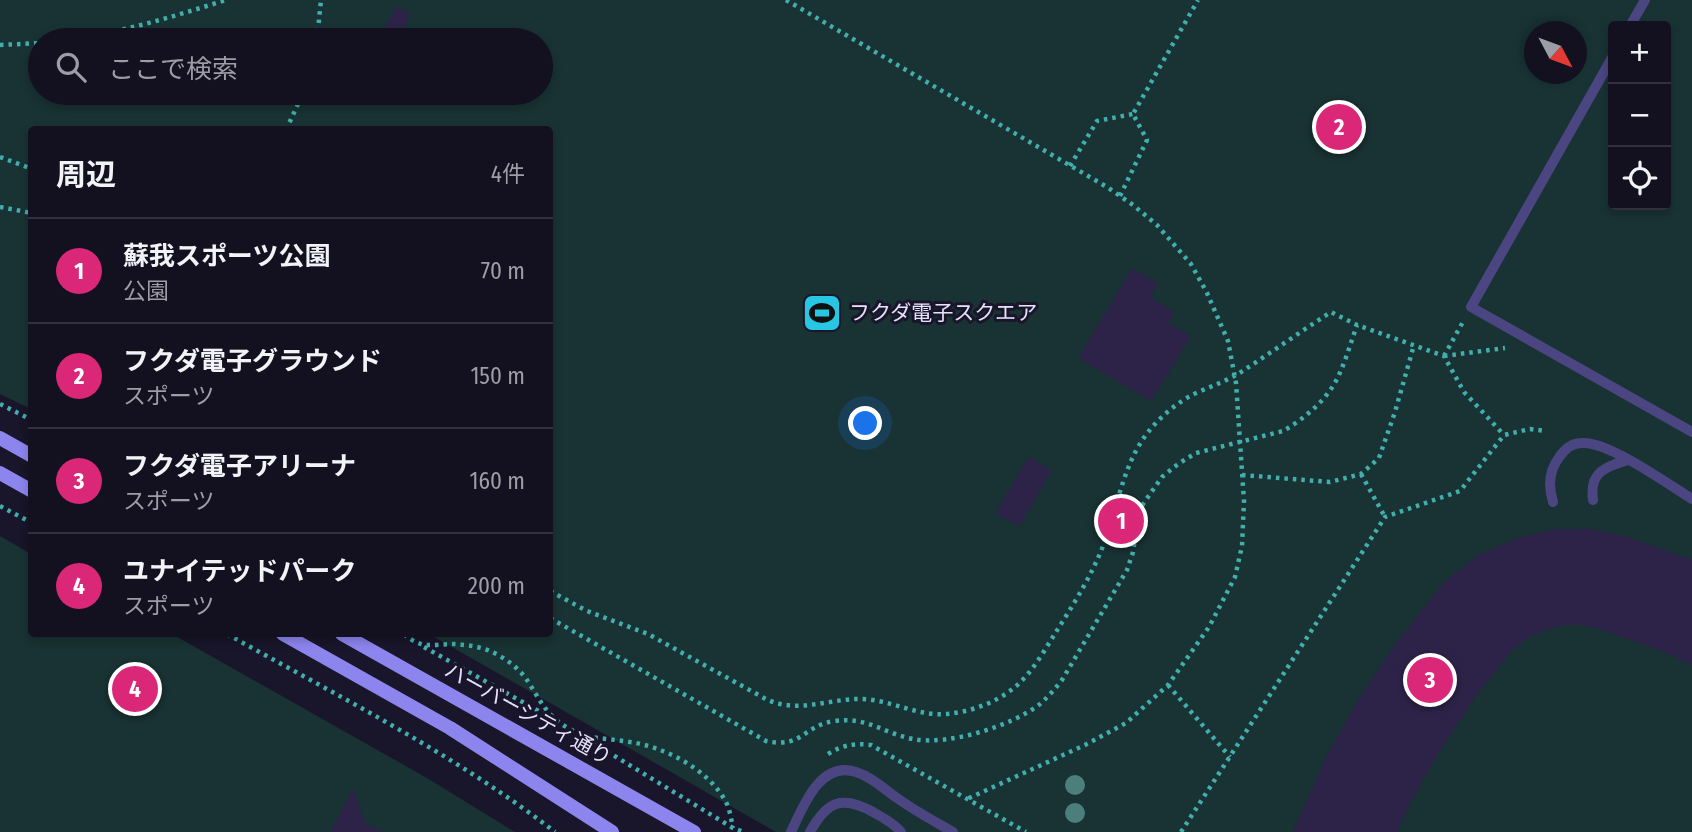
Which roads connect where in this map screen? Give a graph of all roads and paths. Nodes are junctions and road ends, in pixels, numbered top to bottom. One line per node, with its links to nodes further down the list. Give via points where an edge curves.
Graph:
1 (226, 0): 7 (path)
2 (320, 0): 8 (path)
3 (786, 0): 16 (path)
4 (1198, 0): 13 (path)
5 (1645, 0): 6 (lane)
6 (1633, 21)
7 (132, 28)
8 (318, 28)
9 (28, 44): 10 (path)
10 (0, 45)
11 (1608, 65): 21 (lane)
12 (297, 105): 14 (path)
13 (1133, 114): 16 (path, via 1097,121); 18 (path, via 1147,140)
14 (288, 126)
15 (0, 157): 17 (path)
16 (1070, 166): 18 (path)
17 (28, 168)
18 (1121, 196): 26 (path, via 1157,225 1200,278 1228,341)
19 (0, 207): 20 (path)
20 (28, 213)
21 (1471, 307): 23 (lane); 25 (path)
22 (1357, 325): 24 (path); 26 (path, via 1331,312); 33 (path, via 1337,378 1318,404 1283,431)
23 (1535, 344): 25 (path); 30 (lane)
24 (1414, 345): 25 (path); 37 (path, via 1379,458)
25 (1444, 356): 31 (path, via 1464,392)
26 (1235, 375): 33 (path); 46 (path, via 1184,400 1151,429 1128,470 1102,548 1079,595 1022,681 982,705 934,714 872,700 779,705 648,634)
27 (0, 404): 28 (path)
28 (28, 418)
29 (1546, 431): 31 (path, via 1530,429)
30 (1692, 432)
31 (1504, 435): 44 (path, via 1460,491)
32 (0, 438): 34 (street)
33 (1241, 442): 38 (path); 47 (path, via 1196,453 1152,490 1138,518 1128,570 1051,694 1010,722 957,738 914,740 873,724 835,720 785,744 766,741)
34 (28, 454)
35 (1628, 460): 40 (lane); 41 (lane, via 1610,465 1593,480); 42 (lane, via 1596,445 1571,446 1552,471 1549,489)
36 (0, 473): 39 (street)
37 (1361, 474): 38 (path, via 1330,482); 44 (path)
38 (1242, 475): 53 (path, via 1242,546 1235,577 1209,627)
39 (28, 489)
40 (1692, 499)
41 (1593, 500)
42 (1553, 502)
43 (0, 506): 45 (path)
44 (1385, 517): 55 (path)
45 (28, 521)
46 (553, 593)
47 (553, 620)
48 (232, 637): 58 (path, via 420,743)
49 (288, 637): 59 (street, via 450,728)
50 (347, 637): 60 (street, ハーバーシティ通り)
51 (408, 637): 52 (path)
52 (415, 642): 54 (path); 54 (path, via 472,645 496,654 524,676 539,701)
53 (1168, 685): 55 (path); 56 (path, via 1126,723)
54 (571, 729): 57 (path); 57 (path, via 589,738 631,742 677,756 720,793)
55 (1230, 757): 66 (path)
56 (967, 799)
57 (733, 828): 61 (path)
58 (555, 832)
59 (612, 832)
60 (694, 832)
61 (744, 832)
62 (791, 832): 65 (lane, via 812,791 843,770 866,776)
63 (810, 832): 64 (lane, via 822,813 843,802 864,807)
64 (901, 832)
65 (953, 832)
66 (1181, 832)

